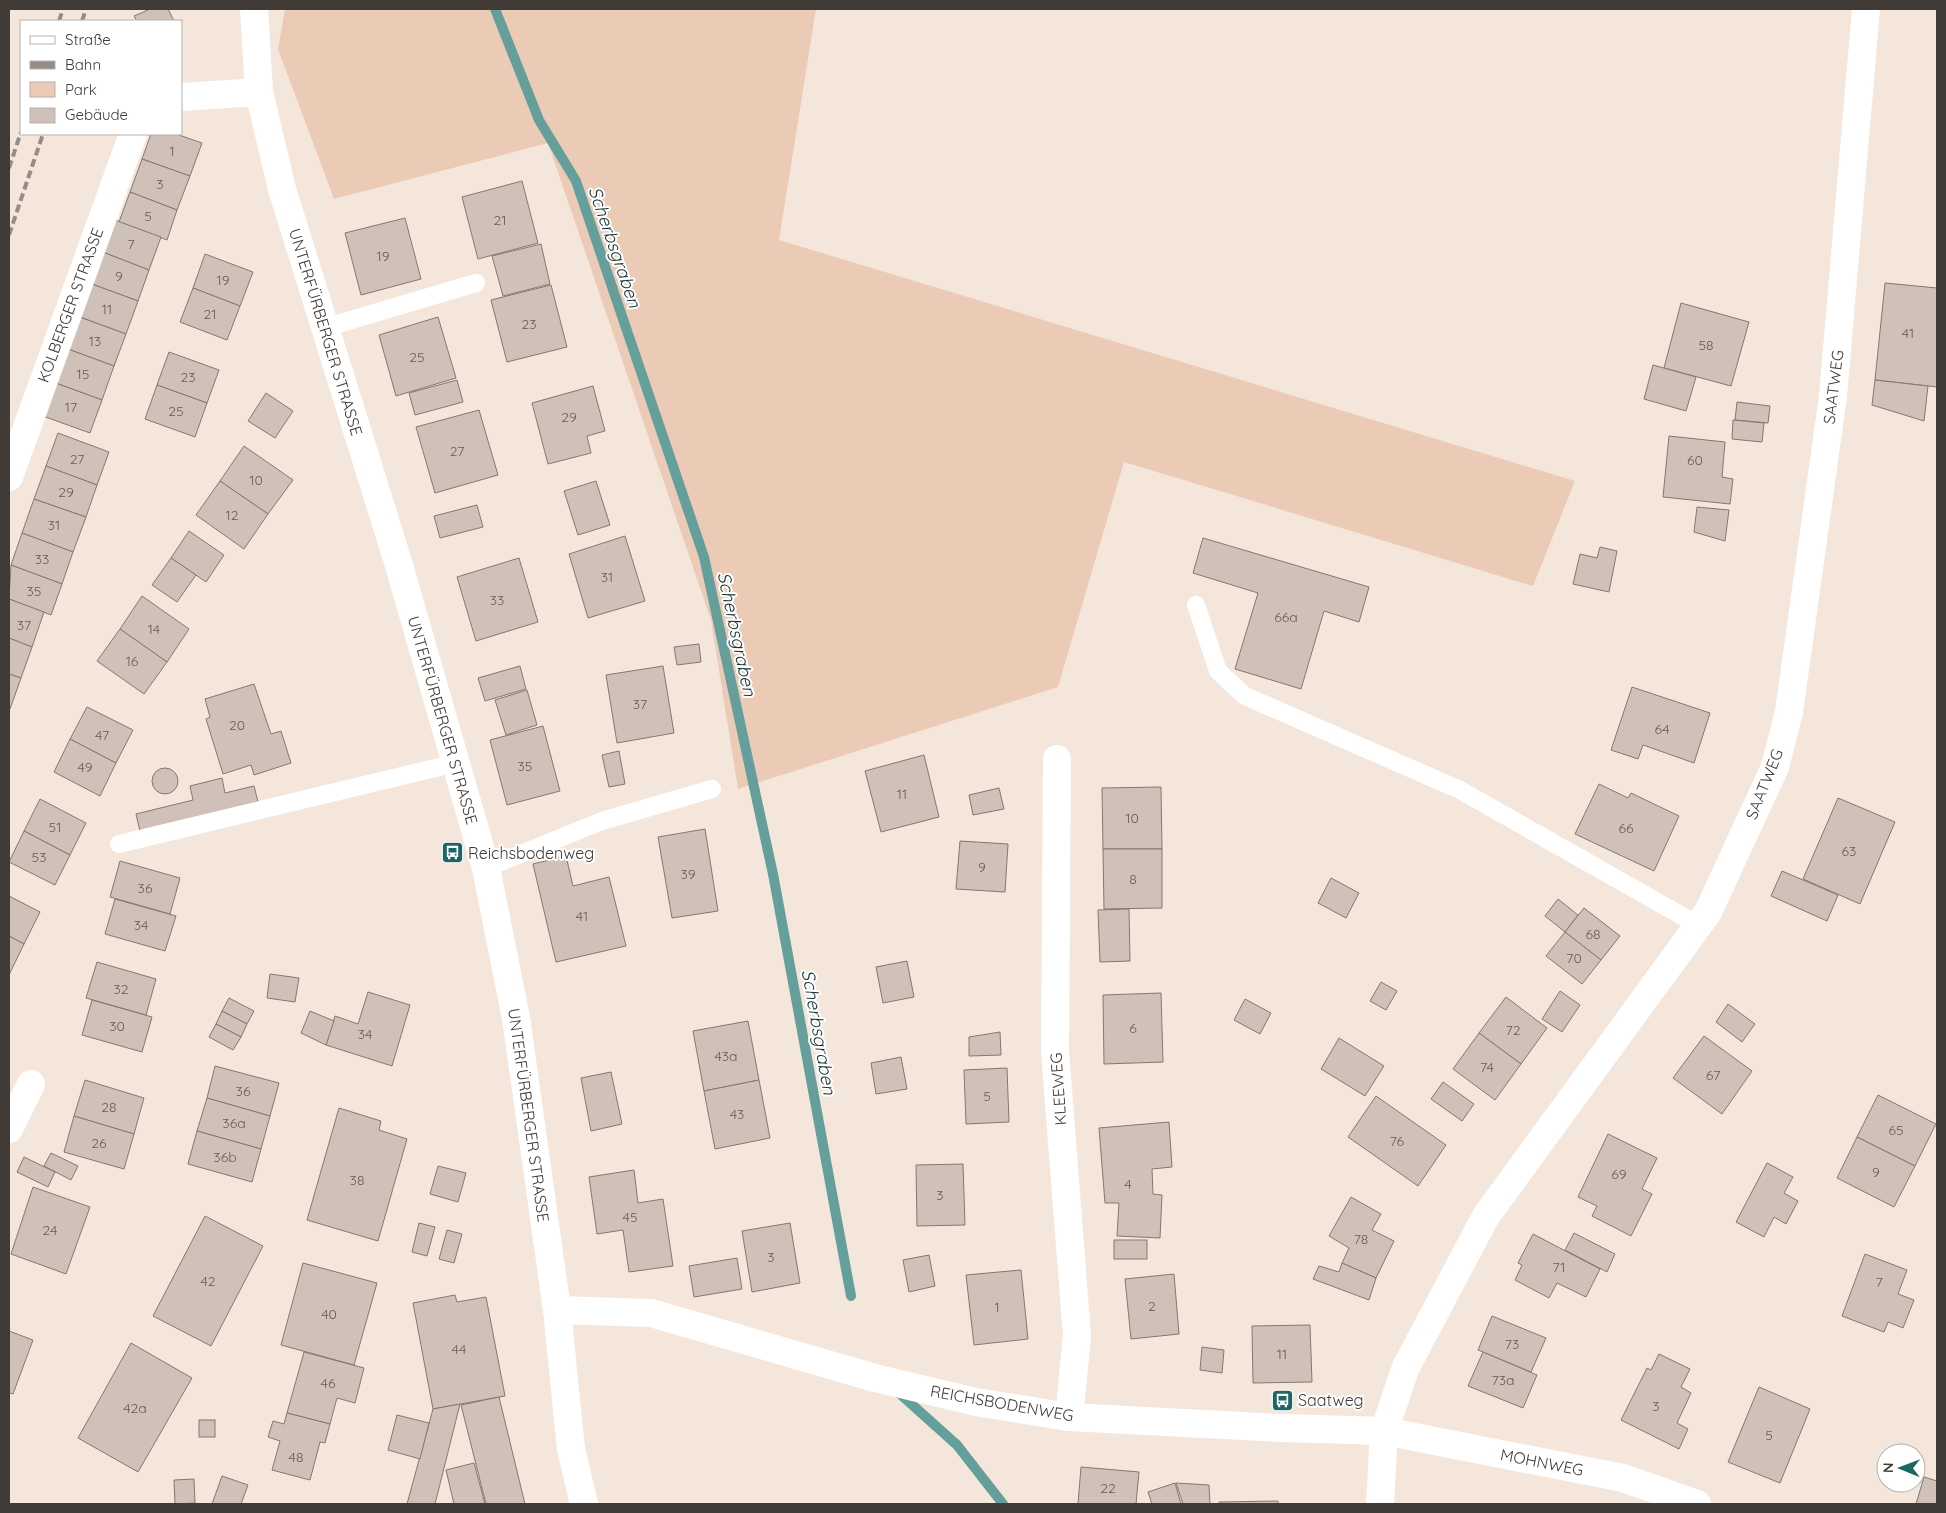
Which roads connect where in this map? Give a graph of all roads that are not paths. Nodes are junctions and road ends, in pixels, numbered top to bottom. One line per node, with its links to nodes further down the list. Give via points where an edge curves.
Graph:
1 (254, 9): 3 (street, UNTERFÜRBERGER STRASSE)
2 (1864, 20): 15 (street, SAATWEG, via 1833,396 1789,712 1775,767 1708,912)
3 (259, 92): 4 (street); 7 (street, UNTERFÜRBERGER STRASSE, via 282,189)
4 (182, 97)
5 (133, 135): 8 (street, KOLBERGER STRASSE)
6 (476, 283): 7 (lane)
7 (324, 328): 11 (street, UNTERFÜRBERGER STRASSE, via 398,562)
8 (9, 477)
9 (1196, 605): 15 (lane, via 1218,671 1245,696 1460,790)
10 (1057, 759): 19 (street, KLEEWEG, via 1055,1052 1077,1336)
11 (456, 763): 13 (lane); 14 (street, UNTERFÜRBERGER STRASSE)
12 (712, 789): 14 (lane, via 602,821)
13 (119, 844)
14 (486, 868): 18 (street, UNTERFÜRBERGER STRASSE, via 516,1018)
15 (1698, 925): 20 (street, SAATWEG, via 1486,1216 1406,1367)
16 (31, 1084): 17 (street)
17 (9, 1129)
18 (557, 1310): 19 (street, REICHSBODENWEG, via 651,1313 875,1378 976,1402); 21 (street, UNTERFÜRBERGER STRASSE, via 571,1448)
19 (1069, 1417): 20 (street, REICHSBODENWEG)
20 (1384, 1430): 22 (street); 23 (street, MOHNWEG, via 1623,1478)
21 (584, 1504)
22 (1380, 1504)
23 (1697, 1504)

